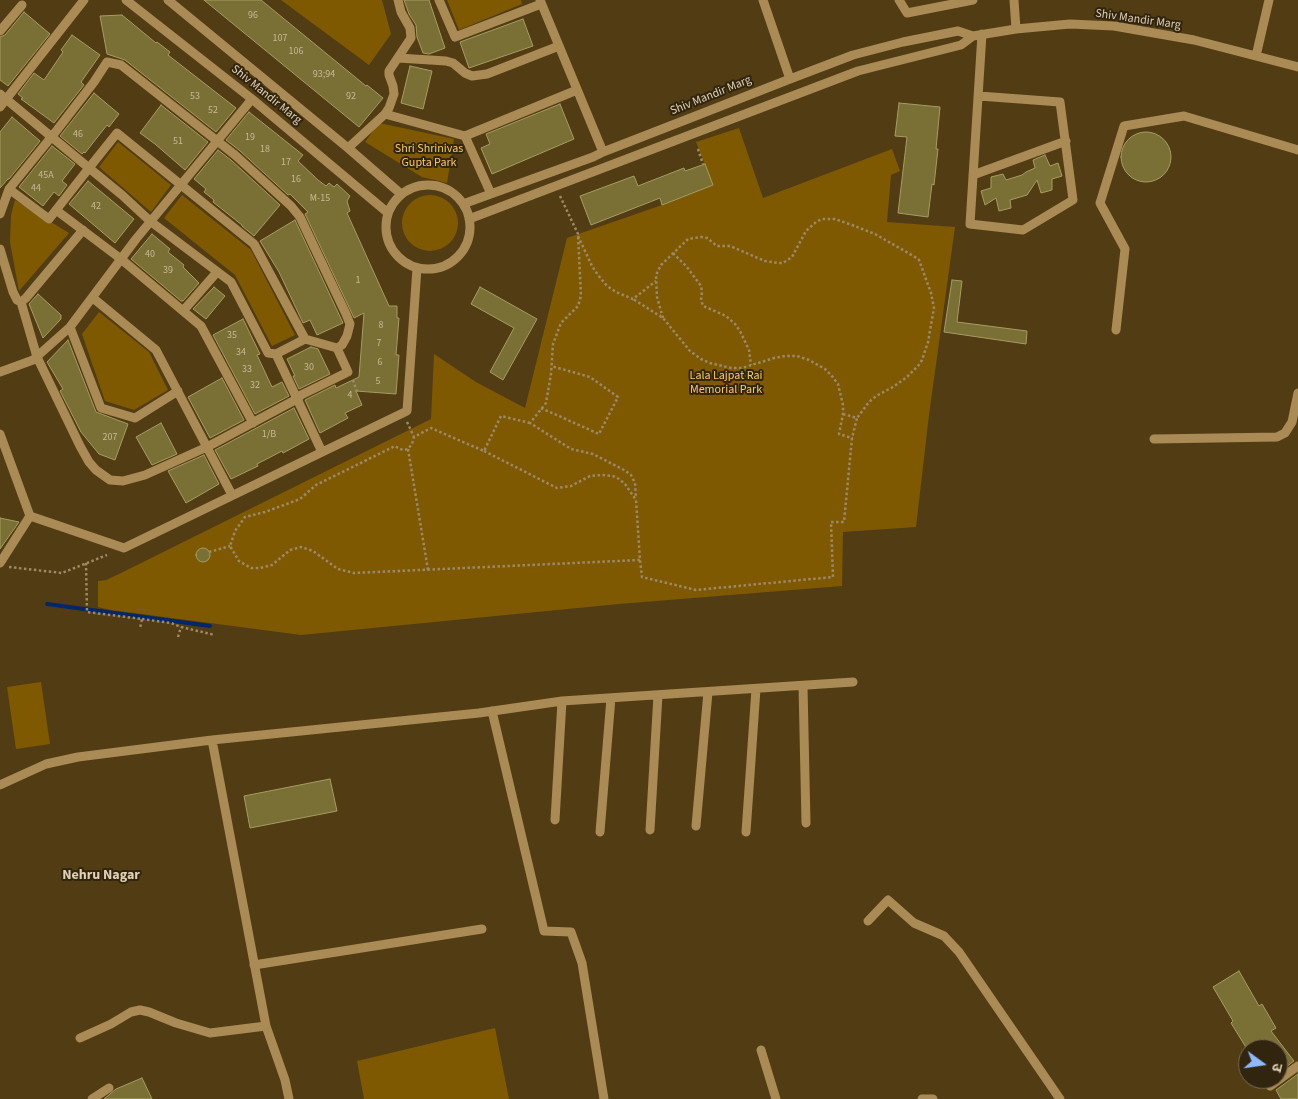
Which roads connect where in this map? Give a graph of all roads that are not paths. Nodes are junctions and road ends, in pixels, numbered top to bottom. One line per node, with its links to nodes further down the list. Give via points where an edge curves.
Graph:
1 (84, 0): 23 (street)
2 (126, 0): 24 (street, Shiv Mandir Marg)
3 (168, 0): 31 (street, Shiv Mandir Marg)
4 (398, 0): 18 (street, via 411,38)
5 (439, 0): 11 (street, via 455,37)
6 (763, 0): 20 (street)
7 (899, 0): 8 (street, via 907,13)
8 (974, 0)
9 (1014, 0): 13 (street)
10 (1269, 0): 17 (street)
11 (541, 2): 16 (street)
12 (22, 5): 14 (street)
13 (1016, 29): 15 (street, Shiv Mandir Marg); 17 (street, Shiv Mandir Marg, via 1070,24 1114,26 1194,40)
14 (0, 32)
15 (977, 35): 20 (street, Shiv Mandir Marg, via 958,31 903,42 853,55); 22 (street); 44 (street, Shiv Mandir Marg, via 961,45 858,71)
16 (559, 46): 18 (street, via 486,74 472,76 446,61); 21 (street)
17 (1256, 56): 19 (street, Shiv Mandir Marg)
18 (398, 58): 26 (street, via 389,71 394,94)
19 (1298, 67)
20 (790, 78): 33 (street, Shiv Mandir Marg)
21 (577, 90): 27 (street); 33 (street)
22 (978, 96): 30 (street, via 1060,102); 35 (street)
23 (3, 97): 25 (street); 28 (street)
24 (252, 99): 29 (street); 42 (street, Shiv Mandir Marg)
25 (0, 107)
26 (385, 114): 27 (street); 31 (street)
27 (465, 136): 39 (street)
28 (51, 137): 29 (street, via 107,62 121,65); 34 (street); 37 (street)
29 (217, 141): 36 (street); 57 (street, via 282,196 300,217 350,324 347,336)
30 (1066, 141): 35 (street); 35 (street, via 1072,200 1024,230 970,224)
31 (348, 148): 38 (street, Shiv Mandir Marg)
32 (1298, 150): 55 (street, via 1184,116 1124,126 1100,203 1125,249)
33 (602, 152): 39 (street, Shiv Mandir Marg)
34 (89, 168): 36 (street, via 117,133); 41 (street); 45 (street)
35 (973, 175)
36 (181, 184): 45 (street); 56 (street, via 254,244)
37 (9, 189): 41 (street, via 49,219); 43 (street)
38 (401, 194): 40 (street, via 421,185 436,186 449,191); 42 (street)
39 (490, 194): 40 (street, Shiv Mandir Marg)
40 (464, 204): 44 (street)
41 (56, 210): 46 (street)
42 (388, 213): 49 (street, via 386,230 390,246 406,264)
43 (0, 214)
44 (469, 219): 49 (street, via 468,240 456,258 438,268)
45 (150, 221): 48 (street); 50 (street)
46 (83, 230): 48 (street); 52 (street)
47 (0, 249): 52 (street, via 13,292)
48 (121, 259): 51 (street); 53 (street)
49 (417, 268): 68 (street, via 407,410)
50 (217, 272): 53 (street); 58 (street, via 231,282 268,353)
51 (93, 298): 54 (street); 61 (street, via 156,350)
52 (21, 302): 59 (street)
53 (183, 311): 64 (street, via 202,326)
54 (70, 327): 59 (street); 61 (street, via 102,408 135,418)
55 (1116, 330)
56 (304, 339): 57 (street); 58 (street)
57 (337, 348): 63 (street, via 348,372)
58 (276, 354): 63 (street)
59 (37, 356): 60 (street); 67 (street, via 89,462 110,480 123,481 144,475)
60 (0, 372)
61 (178, 391): 67 (street)
62 (1298, 393): 66 (street, via 1292,422 1285,433 1277,436)
63 (297, 400): 64 (street); 68 (street)
64 (253, 423): 67 (street)
65 (0, 434): 70 (street)
66 (1154, 439)
67 (207, 446): 69 (street, via 215,471)
68 (322, 452): 69 (street)
69 (232, 495): 70 (street, via 124,548)
70 (30, 516): 71 (street)
71 (4, 565)
72 (853, 682): 73 (street)
73 (803, 686): 74 (street); 83 (street)
74 (756, 688): 75 (street); 87 (street)
75 (708, 692): 76 (street); 84 (street)
76 (658, 695): 77 (street); 85 (street)
77 (611, 698): 78 (street); 86 (street)
78 (562, 701): 79 (street); 82 (street)
79 (492, 711): 80 (street); 97 (street, via 544,931 571,932 582,963)
80 (212, 740): 81 (street, via 78,757 46,764); 90 (street)
81 (0, 785)
82 (555, 820)
83 (806, 823)
84 (696, 826)
85 (650, 830)
86 (600, 832)
87 (746, 832)
88 (868, 921): 101 (street, via 888,900 914,923 944,936)
89 (482, 929): 90 (street)
90 (254, 965): 91 (street)
91 (266, 1026): 92 (street, via 210,1033 140,1010); 96 (street)
92 (80, 1038)
93 (762, 1050): 98 (street)
94 (109, 1088): 95 (street)
95 (92, 1099)
96 (289, 1099)
97 (604, 1099)
98 (776, 1099)
99 (922, 1099): 100 (street)
100 (933, 1099)
101 (1060, 1099)

